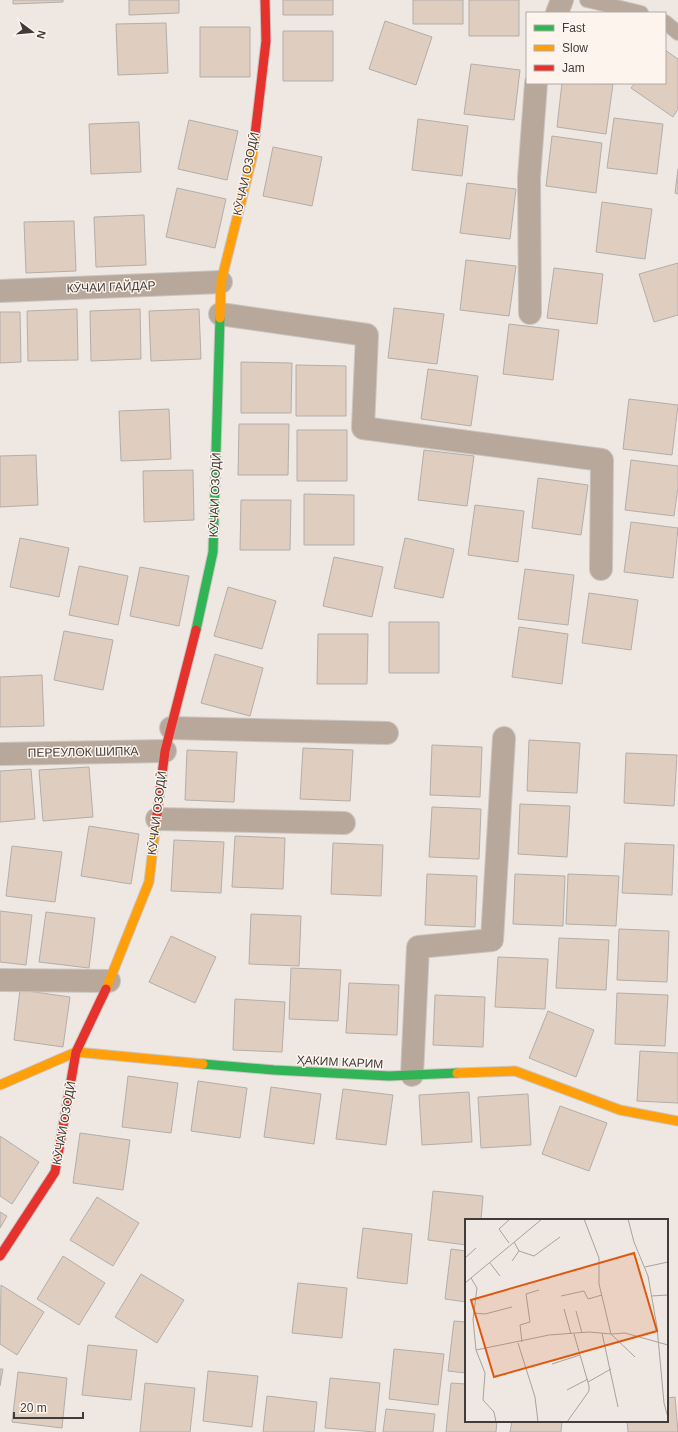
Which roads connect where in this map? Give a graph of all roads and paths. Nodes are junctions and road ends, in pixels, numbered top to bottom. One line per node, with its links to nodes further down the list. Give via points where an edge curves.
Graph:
1 (266, 0): 9 (street, КӮЧАИ ОЗОДӢ, via 266,41 252,158)
2 (562, 0): 4 (street)
3 (587, 0): 5 (lane)
4 (557, 12)
5 (637, 12)
6 (666, 23): 7 (lane)
7 (678, 33)
8 (536, 84): 11 (street, via 530,178)
9 (221, 282): 10 (street, КӮЧАИ ГАЙДАР); 12 (street, КӮЧАИ ОЗОДӢ)
10 (0, 291)
11 (530, 313)
12 (220, 314): 13 (street, via 367,335 363,428 602,460); 14 (street, КӮЧАИ ОЗОДӢ, via 213,552)
13 (601, 569)
14 (171, 728): 15 (street); 17 (street, КӮЧАИ ОЗОДӢ)
15 (387, 733)
16 (504, 738): 24 (street, via 492,940 418,947)
17 (165, 751): 18 (street, ПЕРЕУЛОК ШИПКА); 19 (street, КӮЧАИ ОЗОДӢ)
18 (0, 754)
19 (157, 819): 20 (street); 22 (street, КӮЧАИ ОЗОДӢ, via 149,882)
20 (344, 823)
21 (0, 980): 22 (street)
22 (109, 981): 23 (street, КӮЧАИ ОЗОДӢ)
23 (76, 1052): 24 (street, ҲАКИМ КАРИМ, via 274,1070); 25 (street, ҲАКИМ КАРИМ); 27 (street, КӮЧАИ ОЗОДӢ, via 55,1172)
24 (412, 1075): 26 (street, ҲАКИМ КАРИМ, via 515,1071 620,1110)
25 (0, 1085)
26 (678, 1122)
27 (0, 1256)

